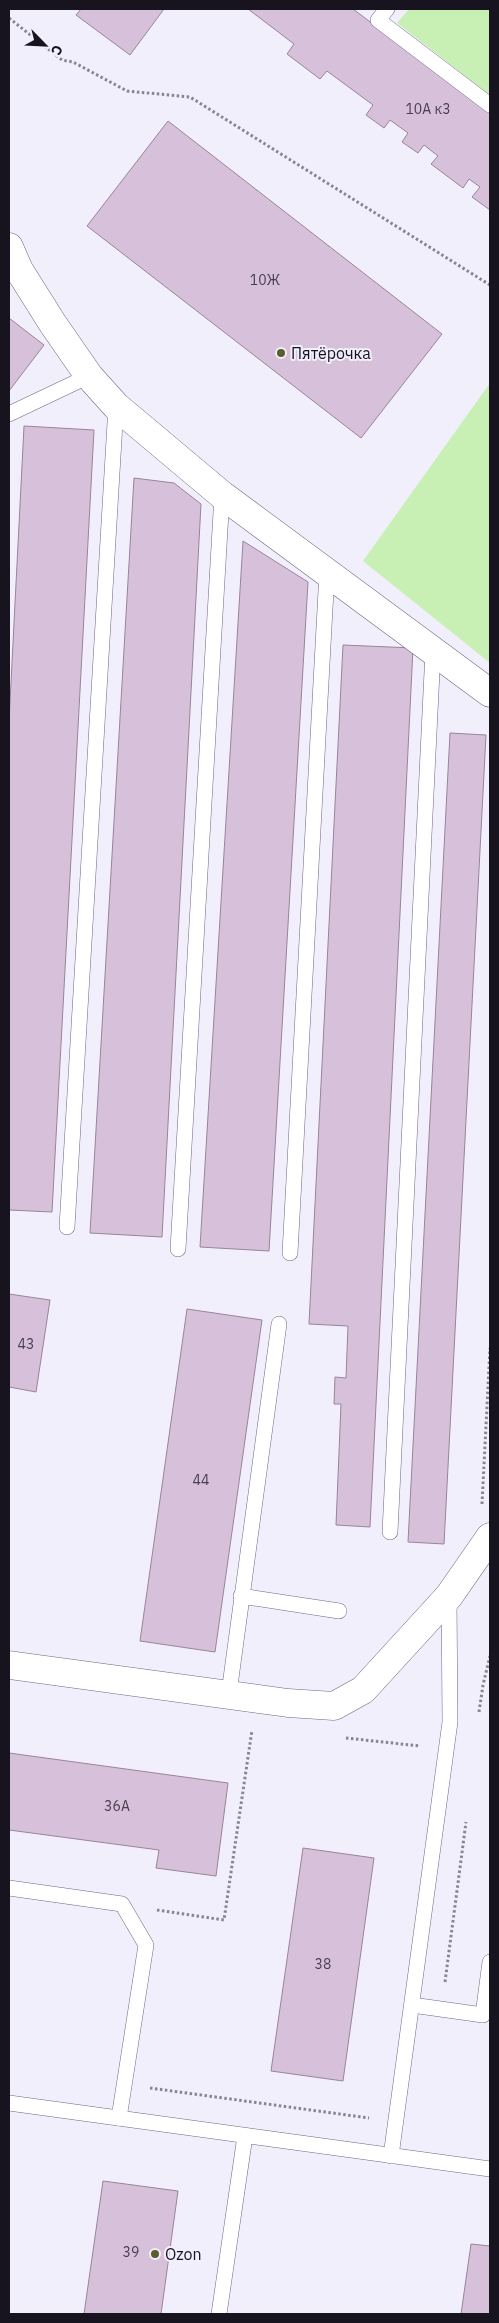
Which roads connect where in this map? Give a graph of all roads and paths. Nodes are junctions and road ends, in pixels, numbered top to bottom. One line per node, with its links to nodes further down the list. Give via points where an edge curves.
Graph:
1 (387, 9): 3 (lane, via 378,20)
2 (9, 18): 5 (path, via 62,60 73,62 127,91 190,97)
3 (490, 105)
4 (12, 264): 6 (street)
5 (490, 285)
6 (89, 376): 7 (street); 8 (lane)
7 (116, 406): 9 (street); 13 (lane)
8 (9, 414)
9 (222, 494): 10 (street); 14 (lane)
10 (327, 572): 11 (street); 15 (lane)
11 (433, 651): 12 (street); 19 (lane)
12 (490, 693)
13 (67, 1228)
14 (178, 1249)
15 (290, 1253)
16 (279, 1324): 21 (lane)
17 (490, 1348): 18 (path)
18 (482, 1508)
19 (390, 1532)
20 (490, 1537): 22 (street)
21 (241, 1596): 23 (lane); 25 (lane)
22 (449, 1596): 25 (street, via 363,1690 334,1706 288,1703); 32 (lane, via 450,1722)
23 (339, 1611)
24 (9, 1665): 25 (street)
25 (229, 1693)
26 (260, 1728): 30 (path, via 252,1727 224,1920)
27 (344, 1738): 28 (path, via 422,1746)
28 (421, 1756)
29 (9, 1888): 30 (lane)
30 (122, 1904): 33 (lane, via 146,1945)
31 (490, 1962): 32 (lane, via 483,2015)
32 (412, 2005): 38 (lane)
33 (125, 2084): 35 (lane); 36 (path)
34 (9, 2103): 35 (lane)
35 (119, 2118): 37 (lane)
36 (375, 2118)
37 (245, 2136): 38 (lane); 40 (lane)
38 (391, 2156): 39 (lane)
39 (490, 2169)
40 (218, 2314)

